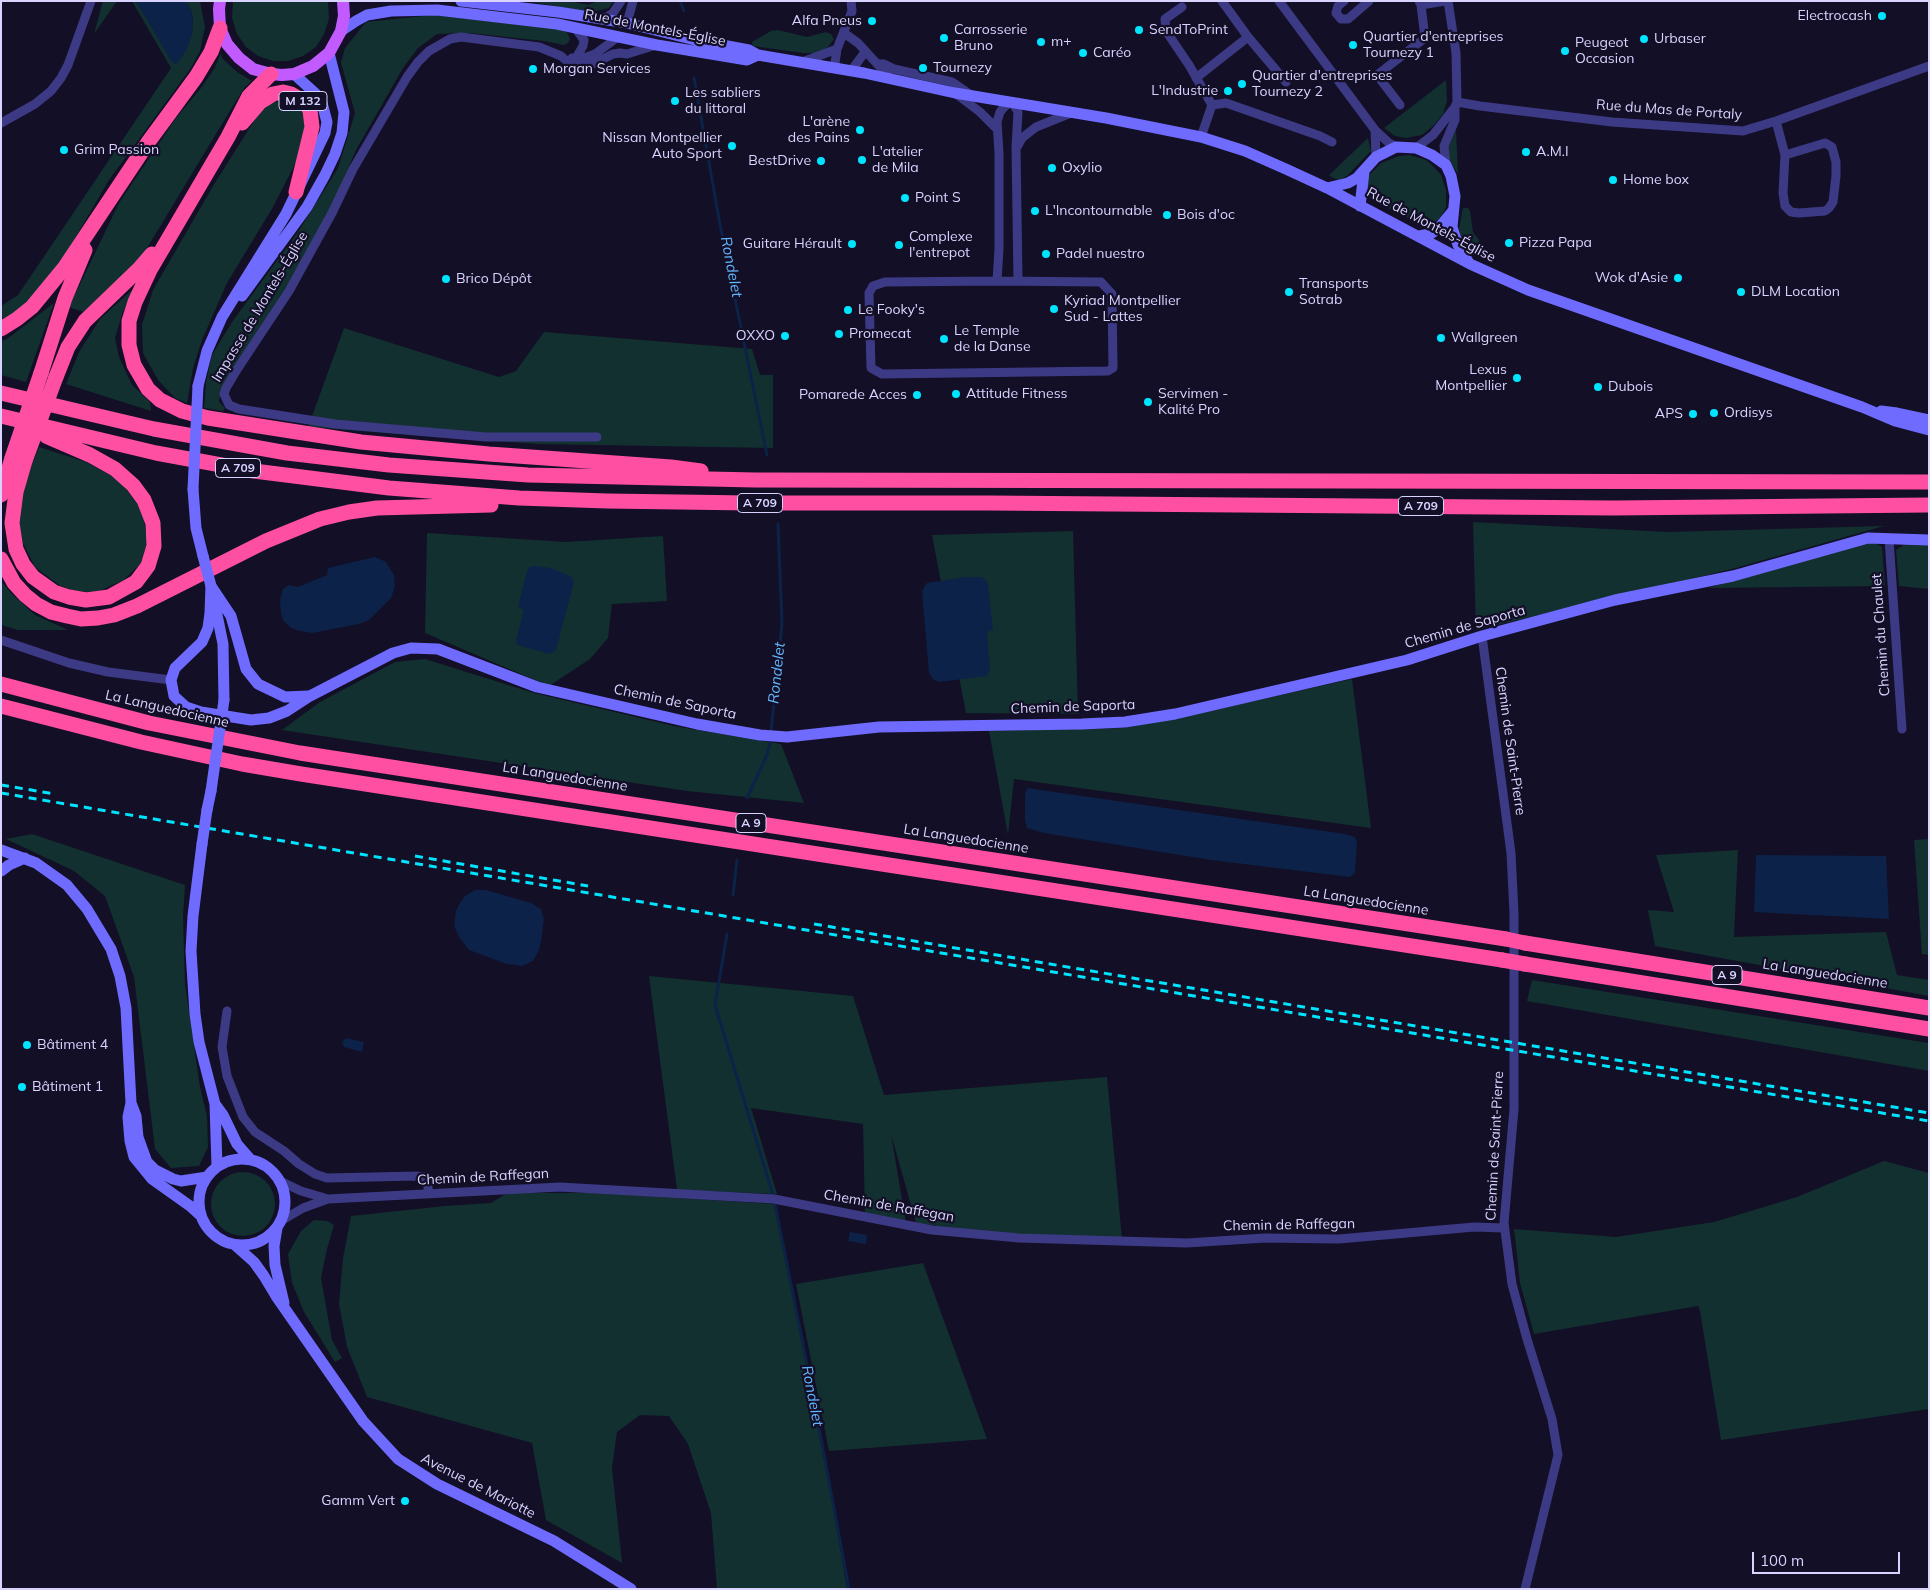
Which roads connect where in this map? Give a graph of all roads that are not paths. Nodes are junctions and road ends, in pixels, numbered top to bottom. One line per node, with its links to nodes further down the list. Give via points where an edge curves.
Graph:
1 (91, 1): 49 (street, via 61,78 35,104)
2 (220, 1): 17 (main road)
3 (343, 1): 19 (main road)
4 (461, 1): 15 (main road, Rue de Montels-Église)
5 (621, 1): 15 (street)
6 (634, 1): 16 (street)
7 (851, 1): 20 (street, via 852,11)
8 (1222, 1): 22 (street)
9 (1279, 1): 51 (street)
10 (1344, 1): 11 (street, via 1336,13 1340,19 1348,19)
11 (1369, 1)
12 (1446, 1): 13 (street); 44 (street, via 1456,53)
13 (1420, 3): 46 (street, via 1425,38 1377,75)
14 (1182, 7): 38 (street, via 1165,19 1166,31)
15 (604, 19): 16 (main road, Rue de Montels-Église)
16 (627, 23): 18 (main road); 23 (main road, Rue de Montels-Église)
17 (220, 28): 36 (main road, via 227,44 239,58 254,69); 66 (highway, via 196,77)
18 (576, 29): 19 (main road, Rue de Montels-Église, via 437,10 367,15); 21 (main road, Rue de Montels-Église); 30 (street, via 584,40)
19 (341, 31): 27 (main road)
20 (844, 34): 25 (street); 26 (street)
21 (618, 37): 23 (main road, via 630,30 679,41); 24 (main road, Rue de Montels-Église); 30 (street, Impasse de Montels-Église, via 595,54)
22 (1248, 37): 38 (street); 40 (street)
23 (695, 40): 28 (main road, Rue de Montels-Église, via 749,50)
24 (657, 45): 28 (main road, Rue de Montels-Église, via 747,60); 29 (street, Impasse de Montels-Église, via 627,54 613,54 589,66 570,64)
25 (837, 49): 31 (street); 34 (street)
26 (865, 52): 32 (street); 35 (street)
27 (329, 53): 37 (main road, via 313,66); 73 (main road, M 132, via 344,112 335,154 303,214)
28 (758, 55): 31 (main road, Rue de Montels-Église)
29 (561, 56): 30 (street, Impasse de Montels-Église); 80 (street, Impasse de Montels-Église, via 539,47 461,37 440,44 418,62 353,169 288,291 224,394 229,404 239,409 335,424 486,437)
30 (576, 58)
31 (800, 63): 34 (main road, Rue de Montels-Église)
32 (877, 64): 39 (street); 42 (street, Rue de Montels-Église, via 952,82)
33 (1929, 66): 48 (street, Rue du Mas de Portaly)
34 (837, 69): 35 (main road, Rue de Montels-Église)
35 (851, 71): 39 (main road, Rue de Montels-Église)
36 (271, 74): 37 (main road); 53 (highway, via 249,96)
37 (294, 74): 63 (main road, M 132, via 316,94 326,111 327,122 322,143)
38 (1196, 78): 45 (street)
39 (891, 79): 41 (main road, Rue de Montels-Église)
40 (1286, 82)
41 (954, 93): 42 (main road, Rue de Montels-Église); 50 (street)
42 (971, 95): 43 (main road, Rue de Montels-Église)
43 (1012, 102): 47 (main road, Rue de Montels-Église); 50 (street, via 1000,112); 55 (street, via 1018,112)
44 (1456, 104): 48 (street, Rue du Mas de Portaly, via 1612,122 1743,131); 57 (street, via 1433,135); 60 (street, via 1455,120 1444,146)
45 (1212, 105): 52 (street); 54 (street, via 1226,104)
46 (1400, 105)
47 (1070, 113): 52 (main road, Rue de Montels-Église); 55 (street, via 1036,127)
48 (1776, 121): 58 (street)
49 (1, 123)
50 (997, 129): 70 (street, via 1000,153)
51 (1375, 130): 56 (street); 59 (street)
52 (1200, 136): 62 (main road, Rue de Montels-Église, via 1245,151)
53 (228, 137): 63 (highway, M 132, via 260,102 272,94 283,92 305,102 310,110 312,127); 67 (highway)
54 (1332, 142)
55 (1016, 147): 71 (street)
56 (1396, 147): 57 (main road); 59 (main road)
57 (1416, 148): 60 (main road)
58 (1785, 155): 58 (street, via 1825,143 1832,147 1836,176 1833,202 1829,208 1799,213 1791,212 1785,206)
59 (1376, 157): 61 (main road)
60 (1446, 165): 65 (main road, via 1455,191)
61 (1364, 172): 62 (main road, via 1348,183); 64 (main road)
62 (1327, 188): 64 (main road, Rue de Montels-Église)
63 (296, 192): 73 (main road, M 132)
64 (1360, 206): 68 (main road, Rue de Montels-Église)
65 (1453, 210): 68 (main road, via 1438,229); 69 (main road, via 1454,236)
66 (99, 216): 72 (highway, via 44,294 25,314); 74 (highway, via 65,298)
67 (174, 229): 74 (highway, via 139,269 85,321); 82 (highway, via 142,286 129,322 129,345 134,365 148,389 168,405 208,418 362,442 671,467)
68 (1419, 236): 69 (main road, Rue de Montels-Église)
69 (1470, 264): 76 (main road, Rue de Montels-Église, via 1528,290)
70 (997, 280): 71 (street); 71 (street, via 886,282 874,286 869,293 871,368 882,374 1108,371 1113,368 1112,294 1107,287 1101,282)
71 (1018, 280)
72 (1, 328)
73 (216, 331): 90 (main road, M 132, bridge, via 206,351 198,386 193,489 196,528)
74 (48, 375): 81 (highway, bridge)
75 (1, 393): 82 (highway, A 709, via 154,429 340,460 528,475)
76 (1870, 410): 78 (main road, Rue de Montels-Église); 79 (main road, Rue de Montels-Église)
77 (1, 416): 81 (highway, via 90,455 115,468 134,485 148,508 155,538 151,559 136,582 108,597 86,600 54,592 33,577 19,557 12,533); 85 (highway, A 709, via 156,453 296,477 443,493)
78 (1929, 420)
79 (1929, 430)
80 (597, 437)
81 (19, 460): 84 (highway)
82 (755, 480): 83 (highway, A 709)
83 (1929, 482)
84 (1, 495)
85 (607, 501): 86 (highway, A 709, via 1614,508); 89 (highway, via 377,508 334,515 266,541 137,606 98,618 67,616 36,604 14,583)
86 (1929, 505)
87 (1889, 539): 88 (main road, Chemin de Saporta); 91 (main road, Chemin de Saporta, via 1868,538 1733,576 1614,600); 97 (street, Chemin du Chaulet)
88 (1929, 540)
89 (1, 559)
90 (211, 586): 93 (main road, M 132, via 208,628 195,651 175,668); 95 (main road, M 132, via 231,616 246,669 258,684 285,697); 105 (main road, M 132, bridge, via 223,644 224,700 202,844 191,960 199,1042)
91 (1482, 636): 95 (main road, Chemin de Saporta, via 1407,660 1176,714 1091,724 879,727 787,737 760,735 696,724 537,687 438,649 411,648 393,653); 114 (street, Chemin de Saint-Pierre, via 1511,852 1514,913 1514,1109)
92 (1, 640): 93 (street, via 69,663)
93 (171, 680): 95 (main road, Chemin de Saporta, via 174,696 186,707 250,720 269,718)
94 (1, 684): 101 (highway, La Languedocienne / A 9, bridge, via 157,725 300,753 1506,939)
95 (310, 696)
96 (1, 706): 103 (highway, A 9, bridge, via 141,742 291,772)
97 (1902, 729)
98 (1, 850): 99 (main road)
99 (25, 858): 100 (main road); 104 (main road, via 67,885 87,909 111,949 126,1008)
100 (1, 872)
101 (1929, 1008)
102 (226, 1011): 110 (street, via 222,1047 227,1076 243,1116 255,1132 315,1174 327,1178 424,1177)
103 (1929, 1029)
104 (132, 1103): 108 (main road, via 142,1153 155,1170 181,1181); 112 (main road, via 128,1117 134,1158 152,1179)
105 (215, 1104): 106 (main road, M 132, via 237,1144); 107 (main road, M 132)
106 (251, 1160): 107 (main road, via 234,1160); 109 (main road, via 272,1171)
107 (217, 1166): 108 (main road)
108 (207, 1177): 112 (main road, via 200,1189 198,1203)
109 (280, 1181): 111 (street, Chemin de Raffegan); 113 (main road, via 285,1197)
110 (428, 1194): 111 (street, Chemin de Raffegan); 114 (street, Chemin de Raffegan, via 560,1187 774,1199 932,1230 1019,1238 1186,1242 1339,1239 1474,1227)
111 (328, 1199): 113 (street, Chemin de Raffegan, via 303,1208)
112 (201, 1216): 115 (main road, via 216,1237)
113 (279, 1225): 115 (main road, via 267,1238 254,1244); 116 (main road, Avenue de Mariotte, via 274,1246 275,1265)
114 (1504, 1228): 118 (street, Chemin de Saint-Pierre, via 1512,1284 1552,1419 1558,1454)
115 (236, 1246): 116 (main road, Avenue de Mariotte, via 254,1262)
116 (285, 1308): 117 (main road, Avenue de Mariotte, via 363,1421 398,1459 437,1484 554,1541)
117 (630, 1589)
118 (1525, 1589)

